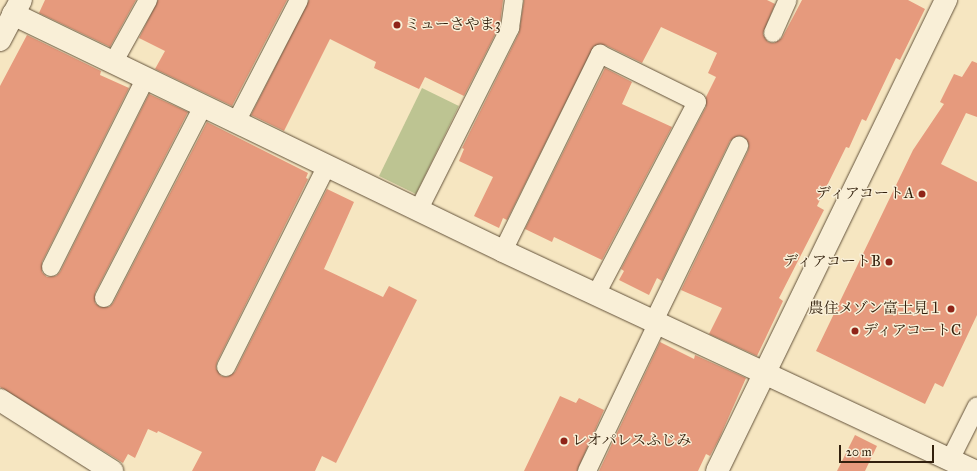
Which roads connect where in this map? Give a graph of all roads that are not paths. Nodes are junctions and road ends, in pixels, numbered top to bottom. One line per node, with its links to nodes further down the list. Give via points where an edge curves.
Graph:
1 (148, 0): 9 (lane)
2 (299, 0): 12 (lane)
3 (514, 0): 15 (lane, via 510,28)
4 (788, 0): 7 (lane)
5 (946, 0): 22 (street)
6 (17, 7): 8 (street); 9 (street)
7 (773, 33)
8 (0, 40)
9 (113, 63): 10 (street)
10 (145, 79): 11 (street); 17 (lane)
11 (203, 106): 12 (street); 19 (lane)
12 (236, 122): 14 (street)
13 (739, 146): 20 (lane)
14 (327, 165): 15 (street); 21 (lane)
15 (419, 209): 16 (street)
16 (503, 251): 18 (street); 18 (lane, via 600,54 697,102)
17 (51, 267)
18 (596, 294): 20 (street)
19 (104, 298)
20 (655, 322): 22 (street); 27 (lane)
21 (226, 366)
22 (765, 374): 25 (street); 28 (street)
23 (0, 400): 26 (street)
24 (977, 406): 25 (lane)
25 (950, 460): 29 (street)
26 (112, 471)
27 (587, 471)
28 (717, 471)
29 (973, 471)

